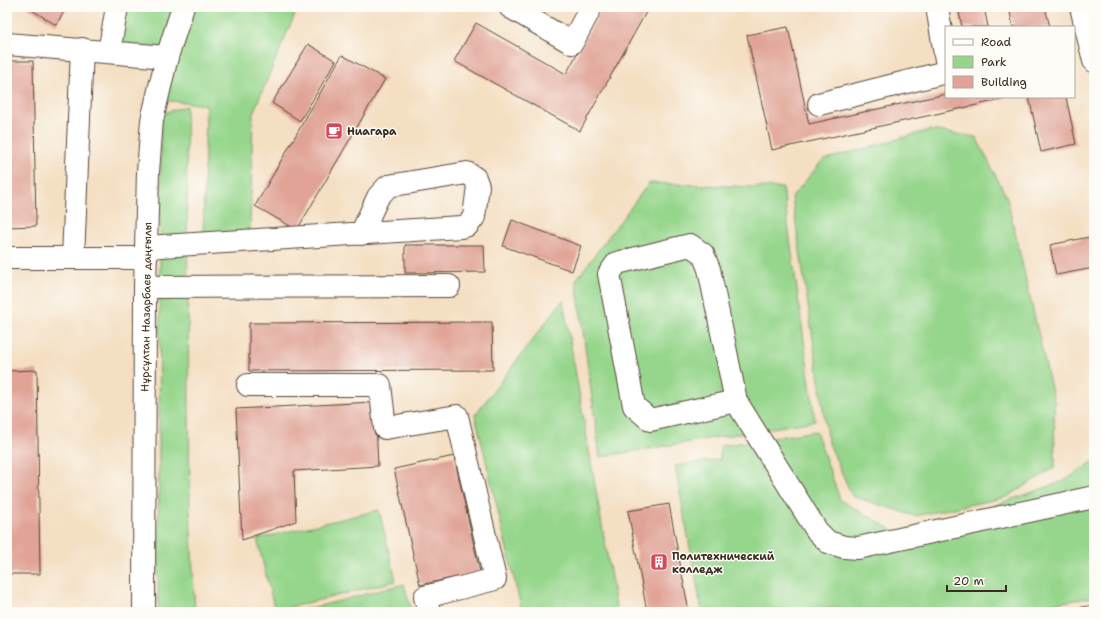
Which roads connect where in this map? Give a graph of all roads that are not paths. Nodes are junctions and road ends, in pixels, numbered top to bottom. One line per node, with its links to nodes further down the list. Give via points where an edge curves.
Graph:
1 (117, 7): 9 (main road)
2 (184, 7): 11 (main road, Нұрсұлтан Назарбаев даңғылы)
3 (510, 7): 4 (main road, via 572,43)
4 (591, 7)
5 (937, 7): 10 (main road)
6 (1081, 7): 12 (main road)
7 (7, 44): 8 (main road)
8 (82, 49): 9 (main road); 18 (main road)
9 (109, 52): 11 (main road)
10 (945, 54)
11 (167, 57): 16 (main road, Нұрсұлтан Назарбаев даңғылы, via 152,120)
12 (1094, 61)
13 (945, 72): 14 (main road)
14 (818, 104)
15 (361, 234): 15 (main road, via 468,225 474,217 478,186 475,178 467,173 388,186 378,197); 16 (main road)
16 (146, 252): 18 (main road); 19 (main road, Нұрсұлтан Назарбаев даңғылы)
17 (7, 258): 18 (main road)
18 (73, 258)
19 (145, 286): 20 (main road); 24 (main road, Нұрсұлтан Назарбаев даңғылы)
20 (449, 286)
21 (248, 386): 25 (main road, via 380,386 385,428 457,416 495,579 425,596)
22 (736, 401): 22 (main road, via 704,254 690,245 618,263 609,274 634,406 650,420); 23 (main road, via 817,531 828,542 844,547 858,548)
23 (1094, 497)
24 (144, 612)
25 (429, 612)

